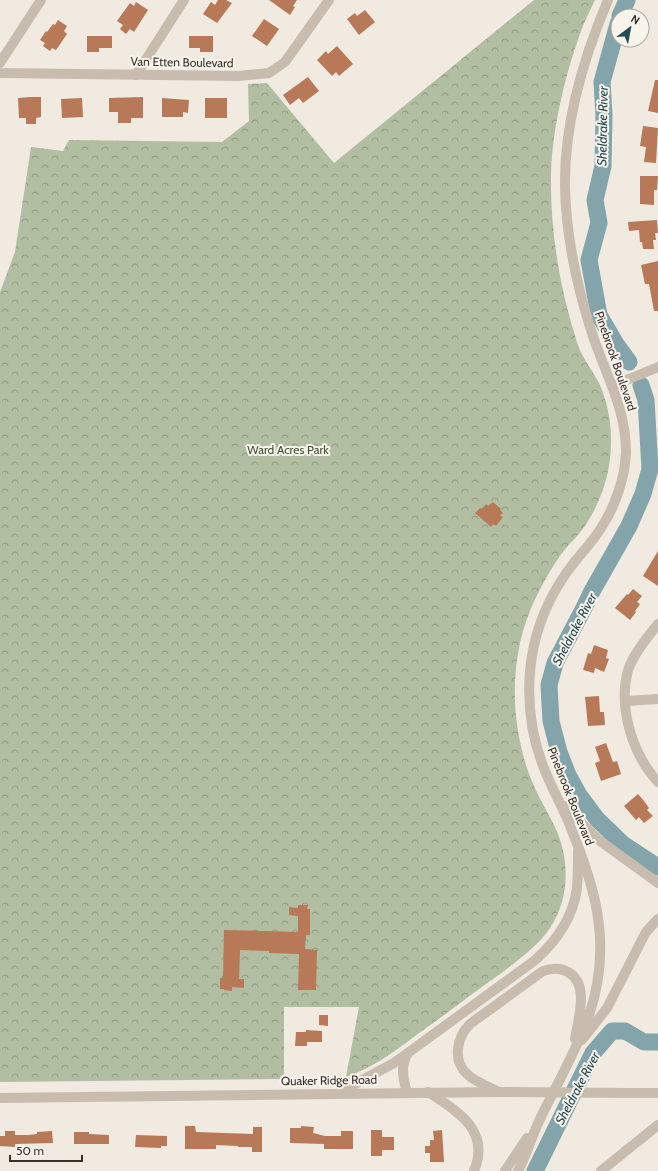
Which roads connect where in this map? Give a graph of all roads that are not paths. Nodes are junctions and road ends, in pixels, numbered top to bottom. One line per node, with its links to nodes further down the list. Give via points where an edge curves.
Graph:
1 (41, 0): 5 (street)
2 (184, 0): 7 (street)
3 (329, 0): 7 (street, Van Etten Boulevard, via 285,62 269,73 238,76)
4 (608, 0): 9 (street, Pinebrook Boulevard, via 577,89 565,187 576,277 591,331)
5 (0, 63)
6 (0, 73): 7 (street, Van Etten Boulevard)
7 (136, 75)
8 (658, 367): 9 (street)
9 (612, 386): 14 (street, Pinebrook Boulevard, via 622,419 626,451 619,487 601,529 571,566 550,602 539,628 530,671 530,708 534,738 544,768)
10 (658, 624): 12 (street, via 641,645 628,670)
11 (658, 700): 12 (street)
12 (626, 701): 13 (street, via 632,742)
13 (658, 782)
14 (560, 802): 15 (street, Pinebrook Boulevard); 16 (street, via 600,841)
15 (578, 847): 18 (street, Pinebrook Boulevard, via 597,909 600,954 592,1002); 19 (street, via 575,900 566,923 552,943 534,961)
16 (658, 883)
17 (658, 919): 18 (street, via 646,932 607,1008)
18 (573, 1051): 21 (street, via 581,987 578,980 567,971 555,968 543,971 470,1024 461,1035 458,1057 463,1070); 26 (street, Pinebrook Boulevard)
19 (408, 1053): 22 (street, via 381,1071); 23 (street, via 402,1073)
20 (428, 1092): 21 (street, Quaker Ridge Road); 23 (street, Quaker Ridge Road); 28 (street, via 456,1111 469,1124 478,1148)
21 (499, 1092): 24 (street, Quaker Ridge Road, bridge)
22 (337, 1093): 23 (street, Quaker Ridge Road); 25 (street, Quaker Ridge Road)
23 (407, 1093)
24 (658, 1093)
25 (0, 1098)
26 (538, 1122): 29 (street, Pinebrook Boulevard); 30 (street, Pinebrook Boulevard)
27 (658, 1125): 31 (street)
28 (474, 1171)
29 (505, 1171)
30 (518, 1171)
31 (601, 1171)

